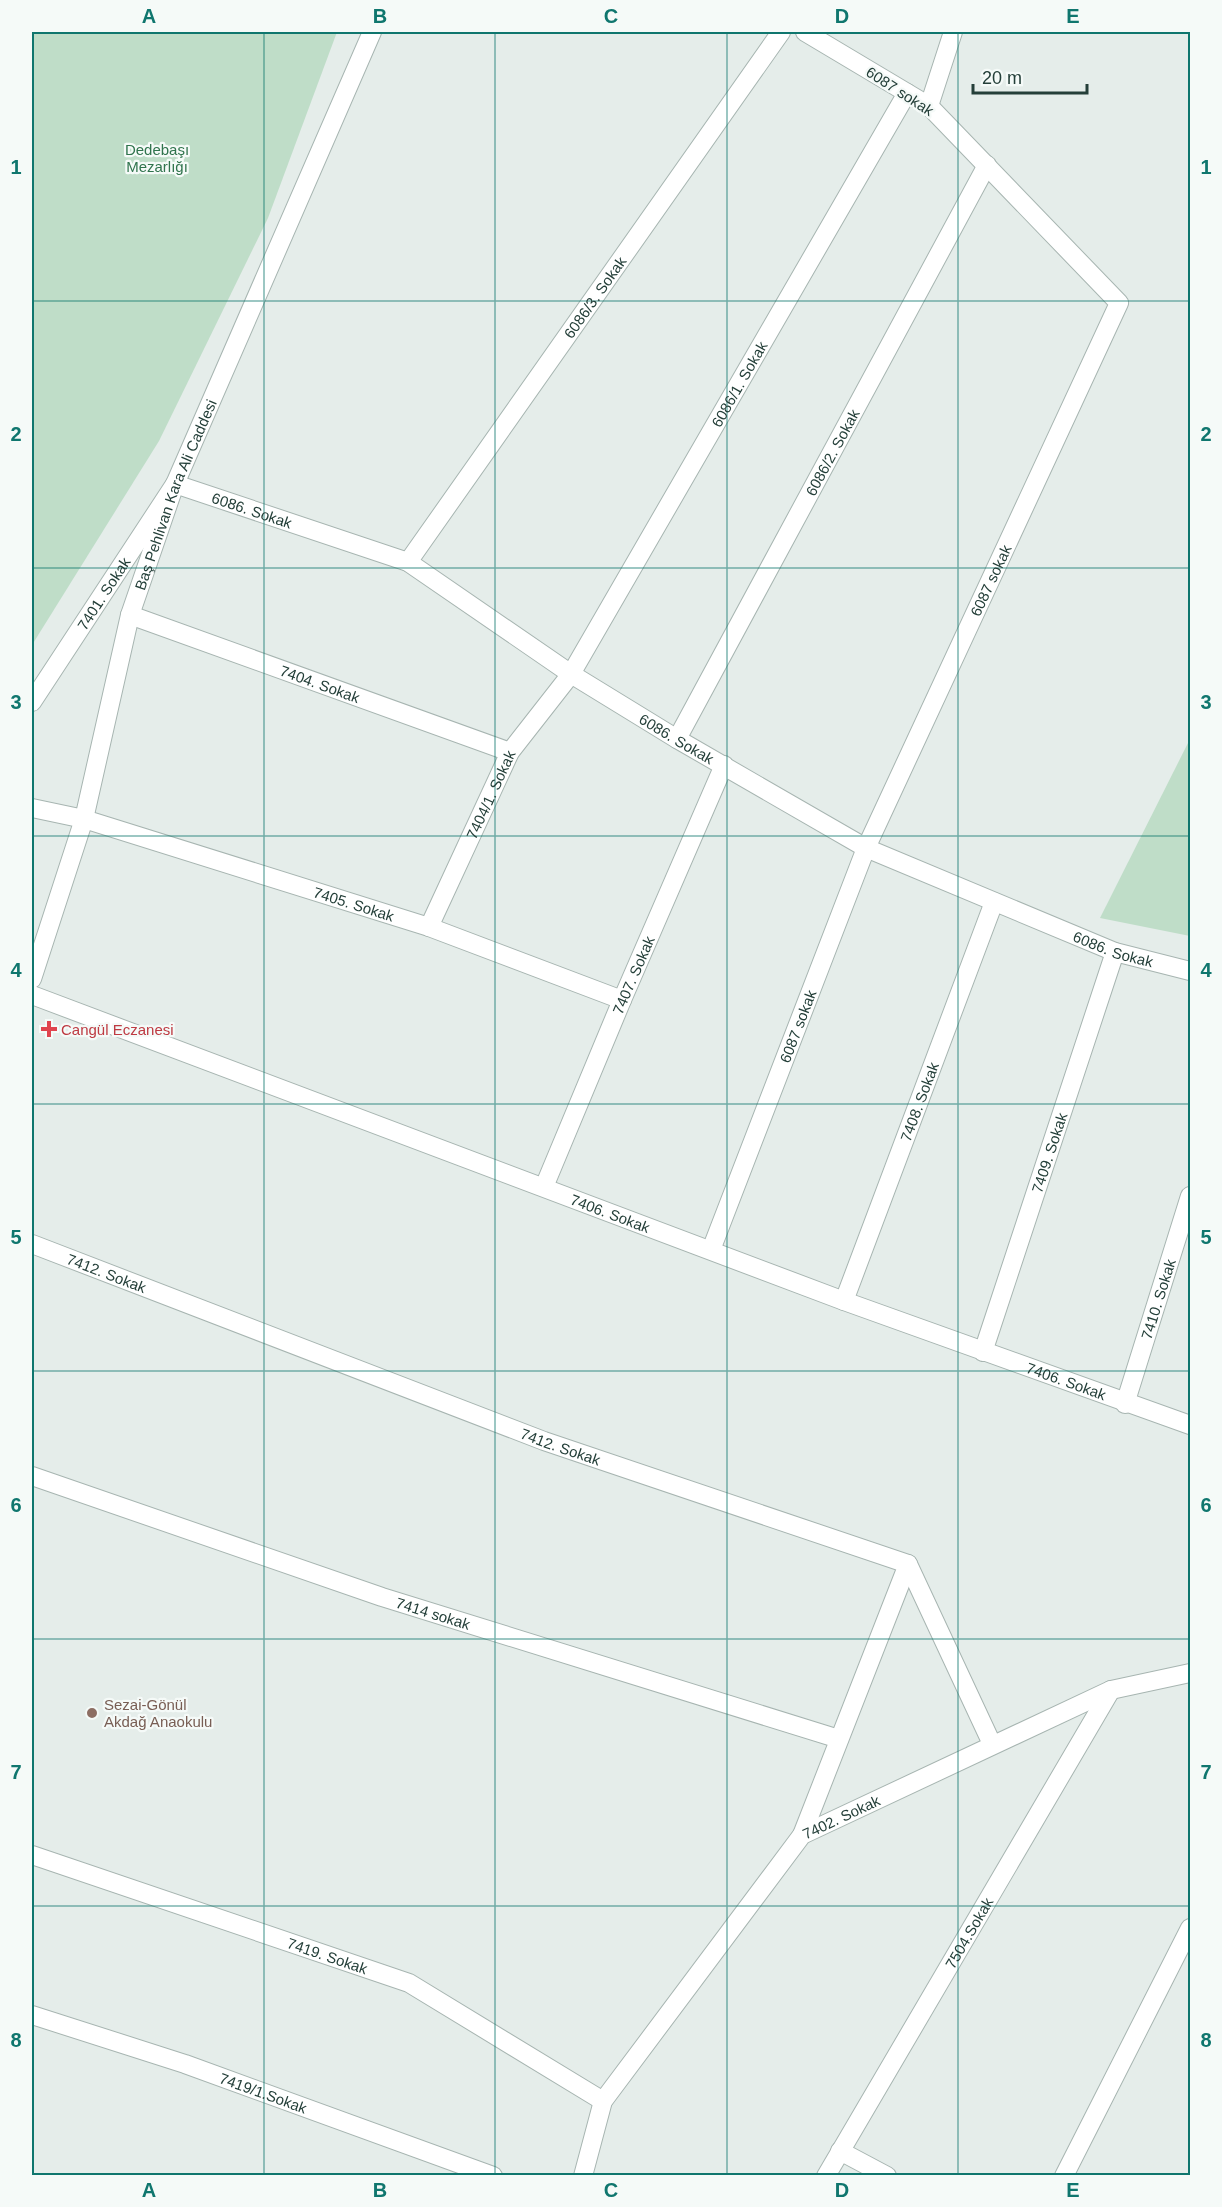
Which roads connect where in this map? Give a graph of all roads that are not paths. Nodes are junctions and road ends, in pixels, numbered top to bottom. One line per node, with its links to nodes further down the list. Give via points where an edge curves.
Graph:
1 (372, 32): 8 (street, Baş Pehlivan Kara Ali Caddesi)
2 (781, 32): 9 (street, 6086/3. Sokak)
3 (805, 32): 5 (street, 6087 sokak)
4 (953, 32): 6 (street)
5 (907, 93): 6 (street, 6087 sokak); 11 (street, 6086/1. Sokak)
6 (929, 106): 7 (street, 6087 sokak)
7 (987, 165): 13 (street, 6086/2. Sokak); 18 (street, 6087 sokak, via 1119,303)
8 (175, 484): 9 (street, 6086. Sokak); 10 (street, Baş Pehlivan Kara Ali Caddesi); 12 (street, 7401. Sokak)
9 (408, 562): 11 (street, 6086. Sokak)
10 (130, 615): 14 (street, 7404. Sokak); 17 (street, Baş Pehlivan Kara Ali Caddesi)
11 (571, 674): 13 (street, 6086. Sokak); 14 (street, 7404/1. Sokak)
12 (32, 702)
13 (677, 739): 15 (street, 6086. Sokak)
14 (510, 752): 20 (street, 7404/1. Sokak)
15 (724, 765): 18 (street, 6086. Sokak); 25 (street, 7407. Sokak)
16 (32, 808): 17 (street, 7405. Sokak)
17 (84, 819): 20 (street, 7405. Sokak); 23 (street, Baş Pehlivan Kara Ali Caddesi)
18 (866, 848): 19 (street, 6086. Sokak); 29 (street, 6087 sokak)
19 (994, 902): 21 (street, 6086. Sokak); 30 (street, 7408. Sokak)
20 (429, 927): 25 (street, 7405. Sokak)
21 (1115, 952): 22 (street, 6086. Sokak); 31 (street, 7409. Sokak)
22 (1191, 971)
23 (32, 979)
24 (32, 995): 26 (street, 7406. Sokak)
25 (622, 1000): 26 (street, 7407. Sokak)
26 (544, 1187): 29 (street, 7406. Sokak)
27 (1191, 1196): 32 (street, 7410. Sokak)
28 (32, 1244): 35 (street, 7412. Sokak, via 544,1442)
29 (711, 1250): 30 (street, 7406. Sokak)
30 (844, 1301): 31 (street, 7406. Sokak)
31 (983, 1352): 32 (street, 7406. Sokak)
32 (1125, 1404): 33 (street, 7406. Sokak)
33 (1191, 1425)
34 (32, 1476): 38 (street, 7414 sokak, via 381,1597)
35 (908, 1564): 38 (street); 39 (street)
36 (1191, 1673): 37 (street, 7402. Sokak)
37 (1112, 1690): 39 (street, 7402. Sokak); 45 (street, 7504.Sokak)
38 (839, 1739): 40 (street)
39 (992, 1744): 40 (street, 7402. Sokak)
40 (802, 1835): 44 (street, 7402. Sokak)
41 (32, 1855): 44 (street, 7419. Sokak, via 409,1983)
42 (1191, 1928): 50 (street)
43 (32, 2015): 46 (street, 7419/1.Sokak, via 185,2064)
44 (603, 2101): 47 (street, 7402. Sokak)
45 (840, 2151): 48 (street, 7504.Sokak); 49 (street)
46 (493, 2175)
47 (583, 2175)
48 (826, 2175)
49 (887, 2175)
50 (1064, 2175)

